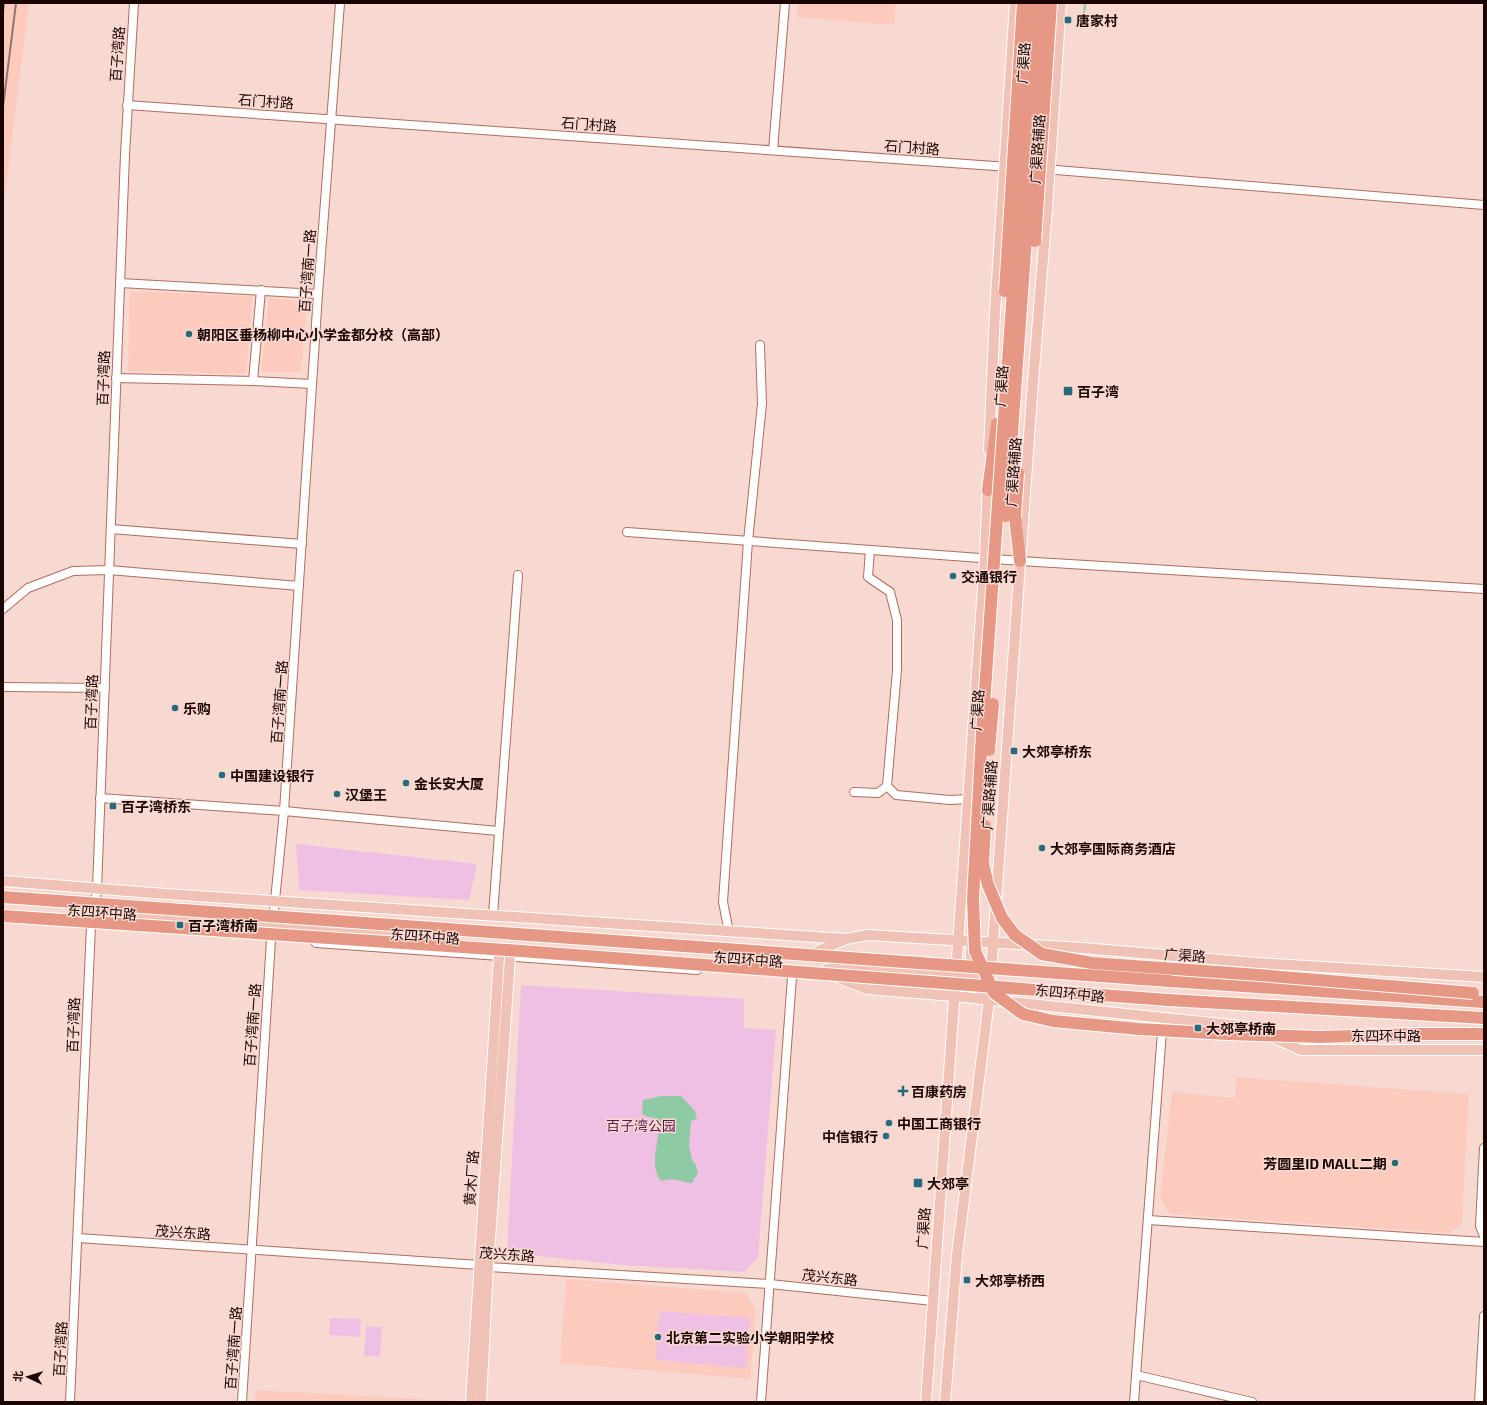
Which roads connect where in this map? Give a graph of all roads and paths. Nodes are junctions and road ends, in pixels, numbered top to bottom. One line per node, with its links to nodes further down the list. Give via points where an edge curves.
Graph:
1 (134, 3): 12 (street, 百子湾路)
2 (340, 3): 13 (street, 百子湾南一路)
3 (786, 3): 14 (street)
4 (1015, 3): 10 (main road, 广渠路)
5 (1023, 3): 27 (highway, bridge, via 997,424)
6 (1033, 3): 87 (highway, 广渠路, bridge, via 982,733 972,899 975,951 994,993 1023,1014 1053,1021 1274,1036)
7 (1042, 3): 81 (highway, 广渠路, bridge, via 983,864 988,885 1002,918 1015,935 1042,954 1092,963)
8 (1051, 3): 34 (highway, bridge, via 1019,444 1015,517)
9 (1061, 3): 11 (main road, 广渠路辅路)
10 (1009, 96): 11 (street, via 1031,114 1040,112); 15 (main road, 广渠路)
11 (1054, 98): 16 (main road, 广渠路辅路)
12 (127, 105): 13 (street, 石门村路); 20 (street, 百子湾路)
13 (331, 118): 14 (street, 石门村路); 22 (street, 百子湾南一路)
14 (773, 150): 15 (street, 石门村路)
15 (1005, 167): 16 (street, 石门村路); 18 (main road, 广渠路)
16 (1050, 170): 17 (street, 石门村路); 19 (main road, 广渠路辅路)
17 (1484, 205)
18 (1000, 239): 19 (street, via 1014,231 1031,231 1039,236); 27 (main road, 广渠路, via 989,423)
19 (1044, 244): 34 (main road, 广渠路辅路)
20 (120, 283): 21 (street); 24 (street, 百子湾路)
21 (261, 290): 22 (street); 25 (street)
22 (318, 294): 26 (street, 百子湾南一路)
23 (760, 345): 30 (street, via 762,404)
24 (116, 378): 25 (street); 28 (street, 百子湾路)
25 (253, 381): 26 (street)
26 (312, 384): 31 (street, 百子湾南一路)
27 (988, 490): 33 (main road, 广渠路)
28 (111, 528): 31 (street); 35 (street, 百子湾路)
29 (627, 532): 30 (street)
30 (748, 541): 32 (street); 62 (street, via 723,902)
31 (302, 544): 37 (street, 百子湾南一路)
32 (870, 550): 33 (street); 42 (street, via 868,576 890,592 897,620 897,670)
33 (985, 558): 34 (street); 48 (main road, 广渠路)
34 (1020, 561): 38 (street); 67 (main road, 广渠路辅路)
35 (109, 570): 37 (street); 39 (street, via 73,571 28,588); 41 (street, 百子湾路)
36 (518, 575): 47 (street)
37 (299, 586): 46 (street, 百子湾南一路)
38 (1484, 588)
39 (3, 609)
40 (3, 687): 41 (street)
41 (105, 688): 44 (street, 百子湾路)
42 (887, 786): 43 (street, via 878,793); 45 (street, via 896,795 950,800)
43 (854, 792)
44 (100, 798): 46 (street); 50 (street, 百子湾路)
45 (968, 798): 51 (main road, via 976,806 979,819)
46 (284, 811): 47 (street); 54 (street, 百子湾南一路)
47 (498, 831): 57 (street)
48 (964, 853): 51 (main road, via 972,866); 65 (main road, 广渠路)
49 (3, 881): 50 (main road, 东四环中路)
50 (97, 889): 53 (street, 百子湾路); 54 (main road, 东四环中路)
51 (975, 890): 66 (main road)
52 (3, 896): 53 (main road, 东四环中路); 84 (highway, 东四环中路, bridge)
53 (95, 900): 56 (main road, 东四环中路); 60 (street, 百子湾路)
54 (275, 900): 56 (street, 百子湾南一路); 57 (main road, 东四环中路)
55 (3, 911): 60 (main road, 东四环中路)
56 (273, 912): 61 (street, 百子湾南一路); 68 (main road, 东四环中路)
57 (493, 915): 62 (main road, 东四环中路)
58 (3, 916): 86 (highway, 东四环中路, bridge, via 1168,1000)
59 (3, 920): 60 (street, 东四环中路)
60 (92, 922): 61 (main road, 东四环中路, via 181,919); 63 (street, 东四环中路); 92 (street, 百子湾路)
61 (272, 927): 63 (street, 百子湾南一路); 73 (main road, 东四环中路)
62 (729, 932): 64 (main road, 东四环中路)
63 (271, 940): 70 (street, 东四环中路); 94 (street, 百子湾南一路)
64 (846, 940): 65 (main road, 东四环中路, via 868,935); 68 (main road)
65 (958, 940): 66 (main road, 东四环中路); 72 (main road, 广渠路)
66 (972, 942): 67 (main road, 东四环中路); 75 (main road)
67 (992, 943): 76 (main road); 79 (main road, 东四环中路)
68 (818, 952): 69 (main road, 东四环中路)
69 (887, 956): 72 (main road, 东四环中路); 74 (main road)
70 (499, 957): 71 (street, 东四环中路); 95 (main road, 黄木厂路)
71 (510, 958): 78 (street, 东四环中路); 95 (main road)
72 (956, 961): 75 (main road, 东四环中路); 77 (main road, 广渠路)
73 (818, 969): 74 (main road, 东四环中路); 80 (main road)
74 (886, 969): 77 (main road, 东四环中路)
75 (971, 969): 76 (main road, 东四环中路); 77 (main road, 东四环中路); 83 (main road)
76 (991, 971): 83 (main road)
77 (955, 974): 82 (main road, 广渠路)
78 (792, 977): 80 (street, 东四环中路); 96 (street)
79 (1484, 977)
80 (844, 981): 82 (main road, 东四环中路, via 867,989)
81 (1479, 994)
82 (954, 996): 83 (main road, 东四环中路); 97 (main road, 广渠路)
83 (988, 1000): 85 (main road, 东四环中路); 106 (main road, via 957,1255)
84 (1484, 1002)
85 (1163, 1018): 88 (main road, 东四环中路, via 1250,1027 1301,1050); 90 (street)
86 (1484, 1018)
87 (1484, 1034)
88 (1484, 1050)
89 (1484, 1148): 91 (street, via 1480,1226)
90 (1148, 1220): 93 (street); 99 (street)
91 (1484, 1236)
92 (78, 1238): 94 (street, 茂兴东路); 100 (street, 百子湾路)
93 (1484, 1242)
94 (252, 1249): 95 (street, 茂兴东路); 101 (street, 百子湾南一路)
95 (484, 1266): 96 (street, 茂兴东路); 102 (main road, 黄木厂路); 103 (main road)
96 (770, 1284): 97 (street, 茂兴东路); 104 (street)
97 (933, 1301): 105 (main road, 广渠路)
98 (1484, 1316): 109 (street)
99 (1136, 1375): 107 (street); 108 (street)
100 (70, 1402)
101 (242, 1402)
102 (471, 1402)
103 (481, 1402)
104 (761, 1402)
105 (926, 1402)
106 (945, 1402)
107 (1134, 1402)
108 (1252, 1402)
109 (1479, 1402)

